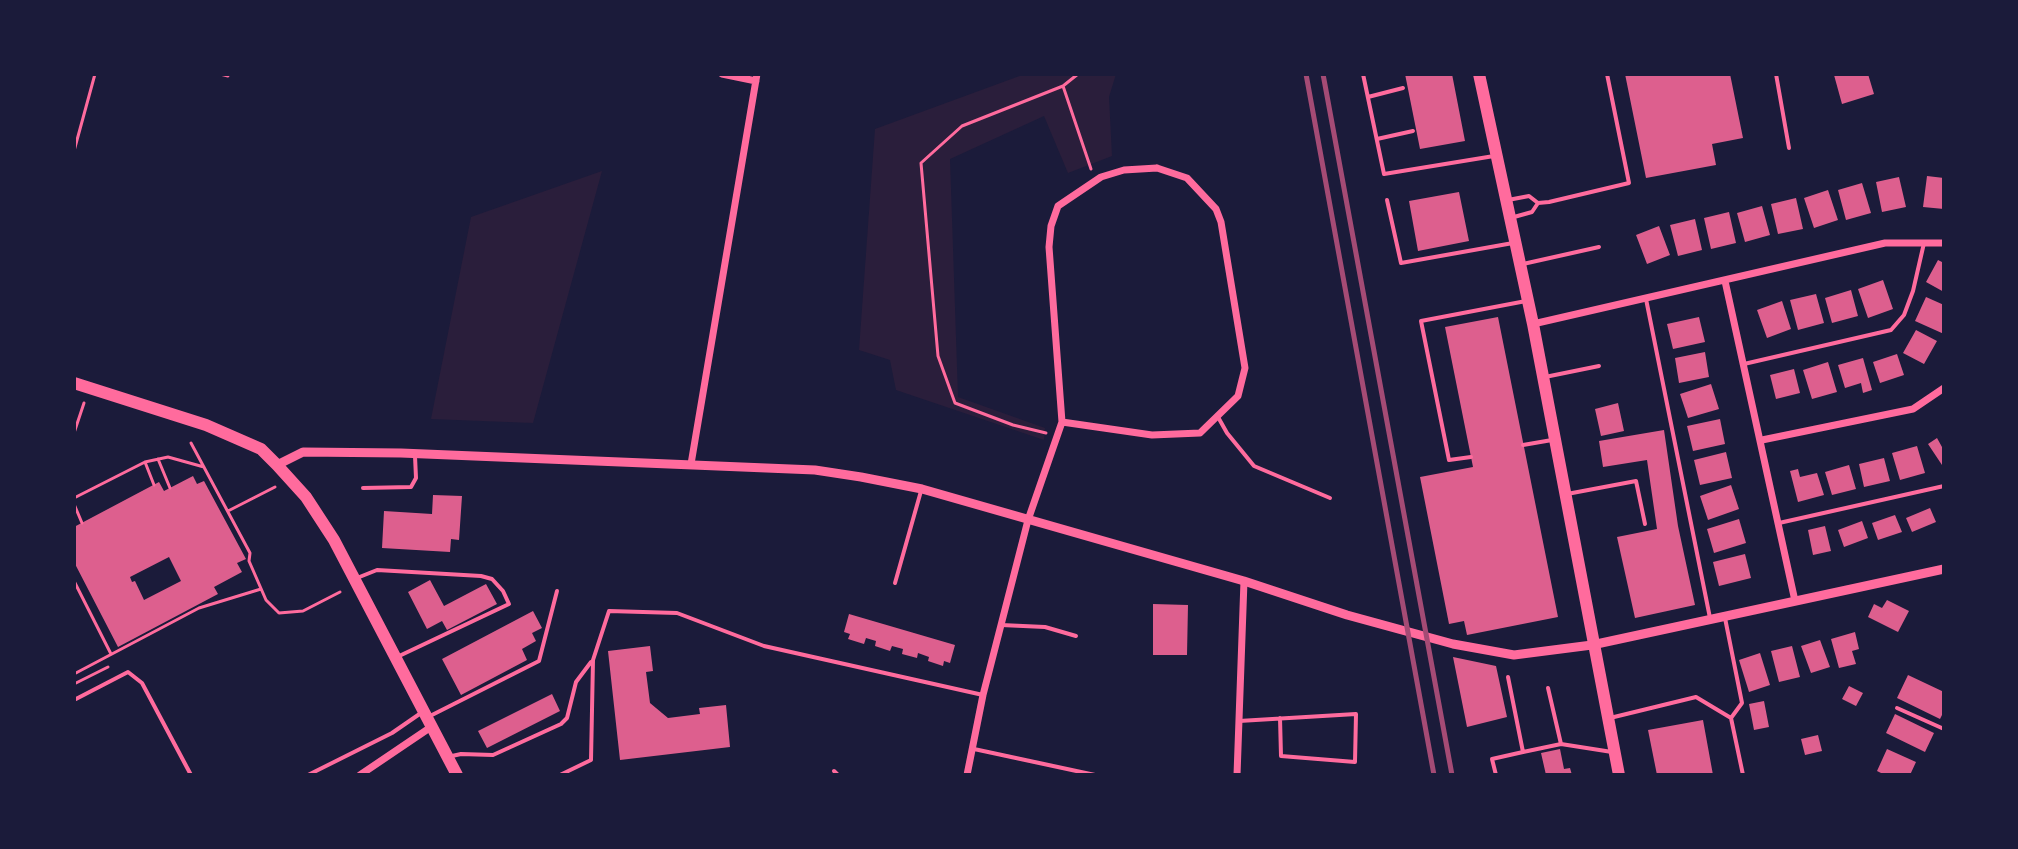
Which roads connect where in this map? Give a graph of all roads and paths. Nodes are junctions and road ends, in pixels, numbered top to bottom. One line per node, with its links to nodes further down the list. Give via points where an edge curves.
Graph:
1 (95, 74): 17 (path)
2 (220, 74): 9 (path)
3 (722, 74): 10 (street)
4 (1078, 74): 11 (path)
5 (1363, 74): 13 (lane)
6 (1479, 74): 18 (main road)
7 (1607, 74): 22 (lane, via 1629,183)
8 (1776, 74): 16 (lane)
9 (228, 76)
10 (756, 78): 51 (street)
11 (1063, 86): 19 (path); 42 (path, via 962,126 921,163 938,356 955,403)
12 (1403, 88): 13 (lane)
13 (1368, 97): 15 (lane)
14 (1413, 131): 15 (lane)
15 (1377, 139): 18 (lane, via 1384,174)
16 (1789, 148)
17 (74, 151)
18 (1497, 156): 21 (main road)
19 (1095, 180): 39 (street, via 1124,170 1157,168 1187,178 1216,209 1245,368 1238,396); 40 (street, via 1058,206 1051,226)
20 (1387, 200): 24 (lane, via 1401,263)
21 (1506, 201): 22 (lane, via 1529,196); 23 (main road)
22 (1538, 203): 23 (lane, via 1532,212)
23 (1510, 219): 24 (main road)
24 (1516, 243): 28 (main road)
25 (1924, 243): 26 (street); 29 (street, via 1885,243); 33 (lane, via 1904,315 1891,330)
26 (1944, 243)
27 (1599, 247): 28 (lane)
28 (1520, 265): 31 (main road)
29 (1725, 281): 30 (street); 33 (street)
30 (1646, 299): 32 (street); 79 (lane)
31 (1528, 301): 32 (main road); 48 (lane, via 1421,321 1449,460)
32 (1533, 324): 35 (main road)
33 (1744, 364): 44 (street)
34 (1599, 366): 35 (lane)
35 (1543, 378): 43 (main road)
36 (75, 385): 52 (main road, via 206,425 261,449)
37 (1944, 388): 44 (street, via 1913,409)
38 (84, 403): 41 (path)
39 (1218, 417): 40 (street, via 1200,433 1152,435); 62 (lane, via 1254,466)
40 (1062, 422): 42 (street)
41 (74, 433)
42 (1057, 436): 65 (street)
43 (1555, 440): 46 (lane); 60 (main road)
44 (1762, 440): 67 (street)
45 (191, 443): 53 (path)
46 (1523, 445)
47 (415, 453): 51 (street); 52 (street, via 303,452); 58 (lane, via 411,487)
48 (1471, 457)
49 (158, 459): 50 (path); 53 (path); 57 (path)
50 (145, 462): 54 (path); 61 (path)
51 (691, 464): 59 (street, via 815,470)
52 (277, 465): 70 (main road, via 306,497)
53 (204, 467): 64 (path)
54 (154, 485)
55 (1944, 486): 67 (lane)
56 (275, 487): 64 (path)
57 (170, 488)
58 (363, 488)
59 (922, 489): 65 (street); 73 (lane)
60 (1565, 495): 68 (lane, via 1636,481); 82 (main road)
61 (74, 498)
62 (1330, 498)
63 (74, 504): 66 (path)
64 (228, 512): 74 (path, via 250,553)
65 (1028, 520): 72 (street); 80 (street)
66 (82, 523)
67 (1779, 523): 77 (street)
68 (1645, 524)
69 (1944, 569): 77 (street)
70 (354, 579): 84 (main road); 84 (lane, via 377,570 481,576 503,591 509,604)
71 (74, 581): 83 (path)
72 (1244, 581): 82 (street, via 1453,644 1514,655); 98 (street)
73 (895, 583)
74 (261, 589): 76 (path, via 279,613 303,611); 83 (path, via 199,608)
75 (557, 591): 96 (lane, via 539,661)
76 (340, 592)
77 (1795, 601): 78 (street)
78 (1724, 616): 79 (street); 95 (lane, via 1742,703)
79 (1710, 619): 82 (street)
80 (1001, 625): 81 (lane, via 1045,627); 91 (street)
81 (1076, 636)
82 (1592, 645): 97 (main road)
83 (111, 654): 87 (path)
84 (395, 658): 96 (main road)
85 (593, 660): 91 (lane, via 609,611 677,613 764,646); 104 (lane, via 576,682 561,724 493,755); 109 (lane, via 591,760)
86 (108, 667): 89 (path)
87 (74, 674)
88 (1508, 677): 102 (lane)
89 (74, 684)
90 (1548, 688): 100 (lane)
91 (983, 695): 101 (street)
92 (74, 700): 105 (lane, via 128,672 142,683)
93 (1897, 708): 99 (lane)
94 (1280, 718): 94 (lane, via 1356,714 1355,762 1281,756); 98 (lane)
95 (1731, 718): 97 (lane, via 1696,697); 115 (lane)
96 (426, 719): 104 (main road); 106 (lane); 107 (street)
97 (1607, 719): 103 (main road)
98 (1239, 721): 112 (street)
99 (1944, 729)
100 (1561, 744): 102 (lane); 103 (lane)
101 (974, 749): 110 (street); 111 (lane)
102 (1523, 752): 113 (lane, via 1492,759)
103 (1614, 752): 114 (main road)
104 (448, 758): 108 (main road)
105 (191, 775)
106 (308, 775)
107 (360, 775)
108 (457, 775)
109 (560, 775)
110 (967, 775)
111 (1095, 775)
112 (1237, 775)
113 (1496, 775)
114 (1619, 775)
115 (1743, 775)

